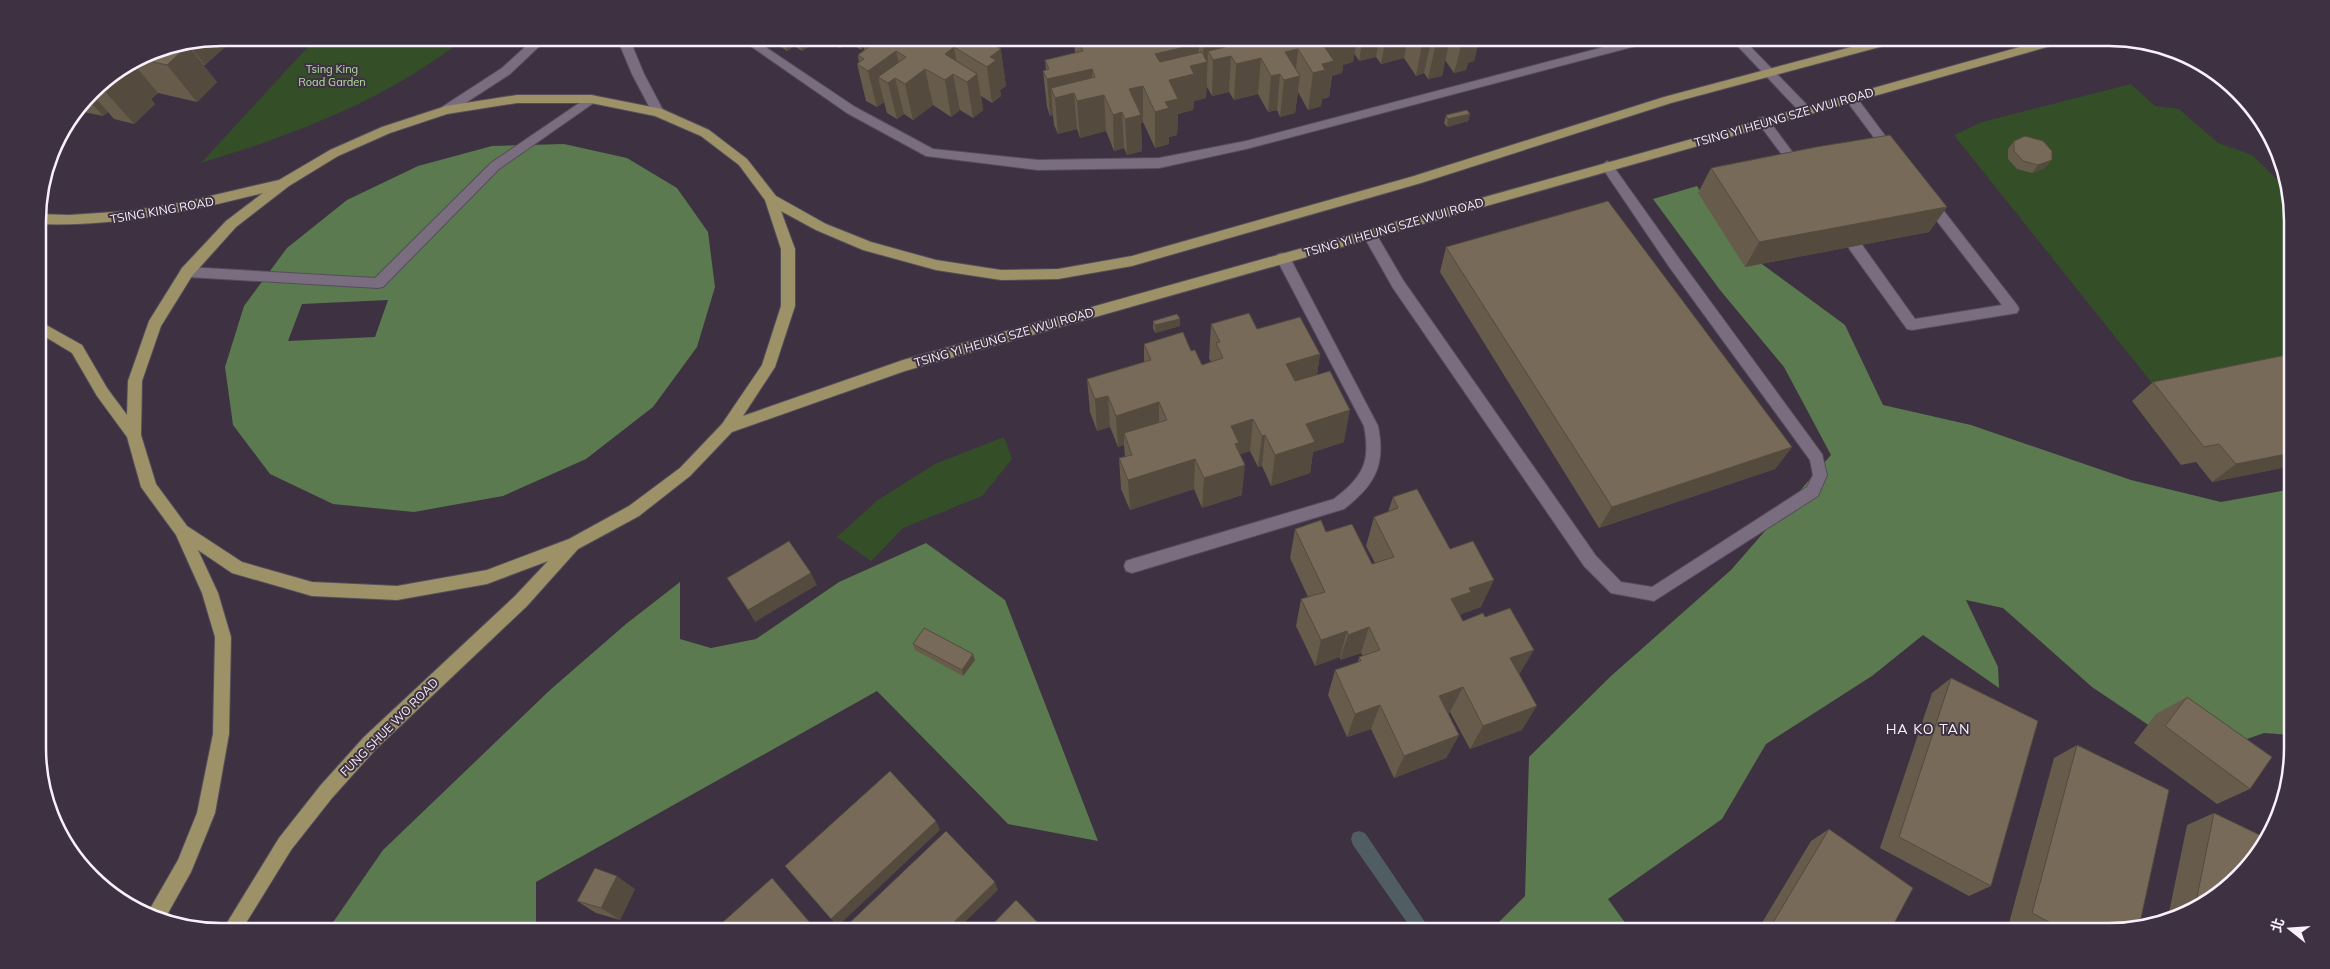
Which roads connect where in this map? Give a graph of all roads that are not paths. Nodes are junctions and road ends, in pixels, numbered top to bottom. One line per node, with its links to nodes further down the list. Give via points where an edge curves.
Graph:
1 (1620, 46): 7 (street, via 1246,145 1159,163 1038,165 930,153 851,110)
2 (1744, 46): 8 (street)
3 (1867, 46): 8 (main road)
4 (2035, 46): 9 (main road, TSING YI HEUNG SZE WUI ROAD)
5 (532, 47): 11 (street, via 506,71)
6 (627, 47): 13 (street)
7 (758, 47)
8 (1768, 72): 12 (street); 20 (main road, via 1536,140 1416,180 1132,261 1058,274 1000,275 936,265 868,246 821,227)
9 (1850, 97): 12 (main road, TSING YI HEUNG SZE WUI ROAD); 15 (street)
10 (591, 98): 11 (main road, via 517,99); 13 (main road); 25 (street, via 495,166 378,284)
11 (446, 110): 18 (main road, via 386,130 334,153)
12 (1805, 110): 14 (main road, TSING YI HEUNG SZE WUI ROAD)
13 (658, 112): 20 (main road, via 704,133 743,162)
14 (1763, 121): 16 (main road, TSING YI HEUNG SZE WUI ROAD); 17 (street)
15 (1899, 163)
16 (1607, 166): 22 (main road, TSING YI HEUNG SZE WUI ROAD); 22 (street, via 1817,458 1820,475 1813,491 1654,594 1617,588 1590,561 1398,284)
17 (1801, 172)
18 (284, 183): 21 (main road, TSING KING ROAD, via 139,216 102,220); 25 (main road, via 231,224)
19 (1917, 186): 23 (street, via 2012,309 1912,325)
20 (771, 199): 27 (main road, via 788,249 788,306 768,367)
21 (47, 219)
22 (1370, 235): 24 (main road, TSING YI HEUNG SZE WUI ROAD)
23 (1855, 246)
24 (1283, 258): 27 (main road, TSING YI HEUNG SZE WUI ROAD, via 903,366); 31 (street, via 1371,426 1376,443 1374,461 1367,478 1355,493 1339,504)
25 (187, 272): 28 (main road, via 154,325 135,380)
26 (47, 331): 28 (main road, via 77,349 102,392)
27 (727, 428): 30 (main road, via 685,472 634,511)
28 (134, 435): 29 (main road, via 149,487)
29 (182, 531): 30 (main road, via 238,568 312,590 397,593 487,577); 32 (main road, via 210,593 223,637 222,734 206,814 185,866)
30 (574, 544): 33 (main road, FUNG SHUE WO ROAD, via 521,601 370,743 326,792 285,844)
31 (1132, 566)
32 (159, 911)
33 (237, 923)

